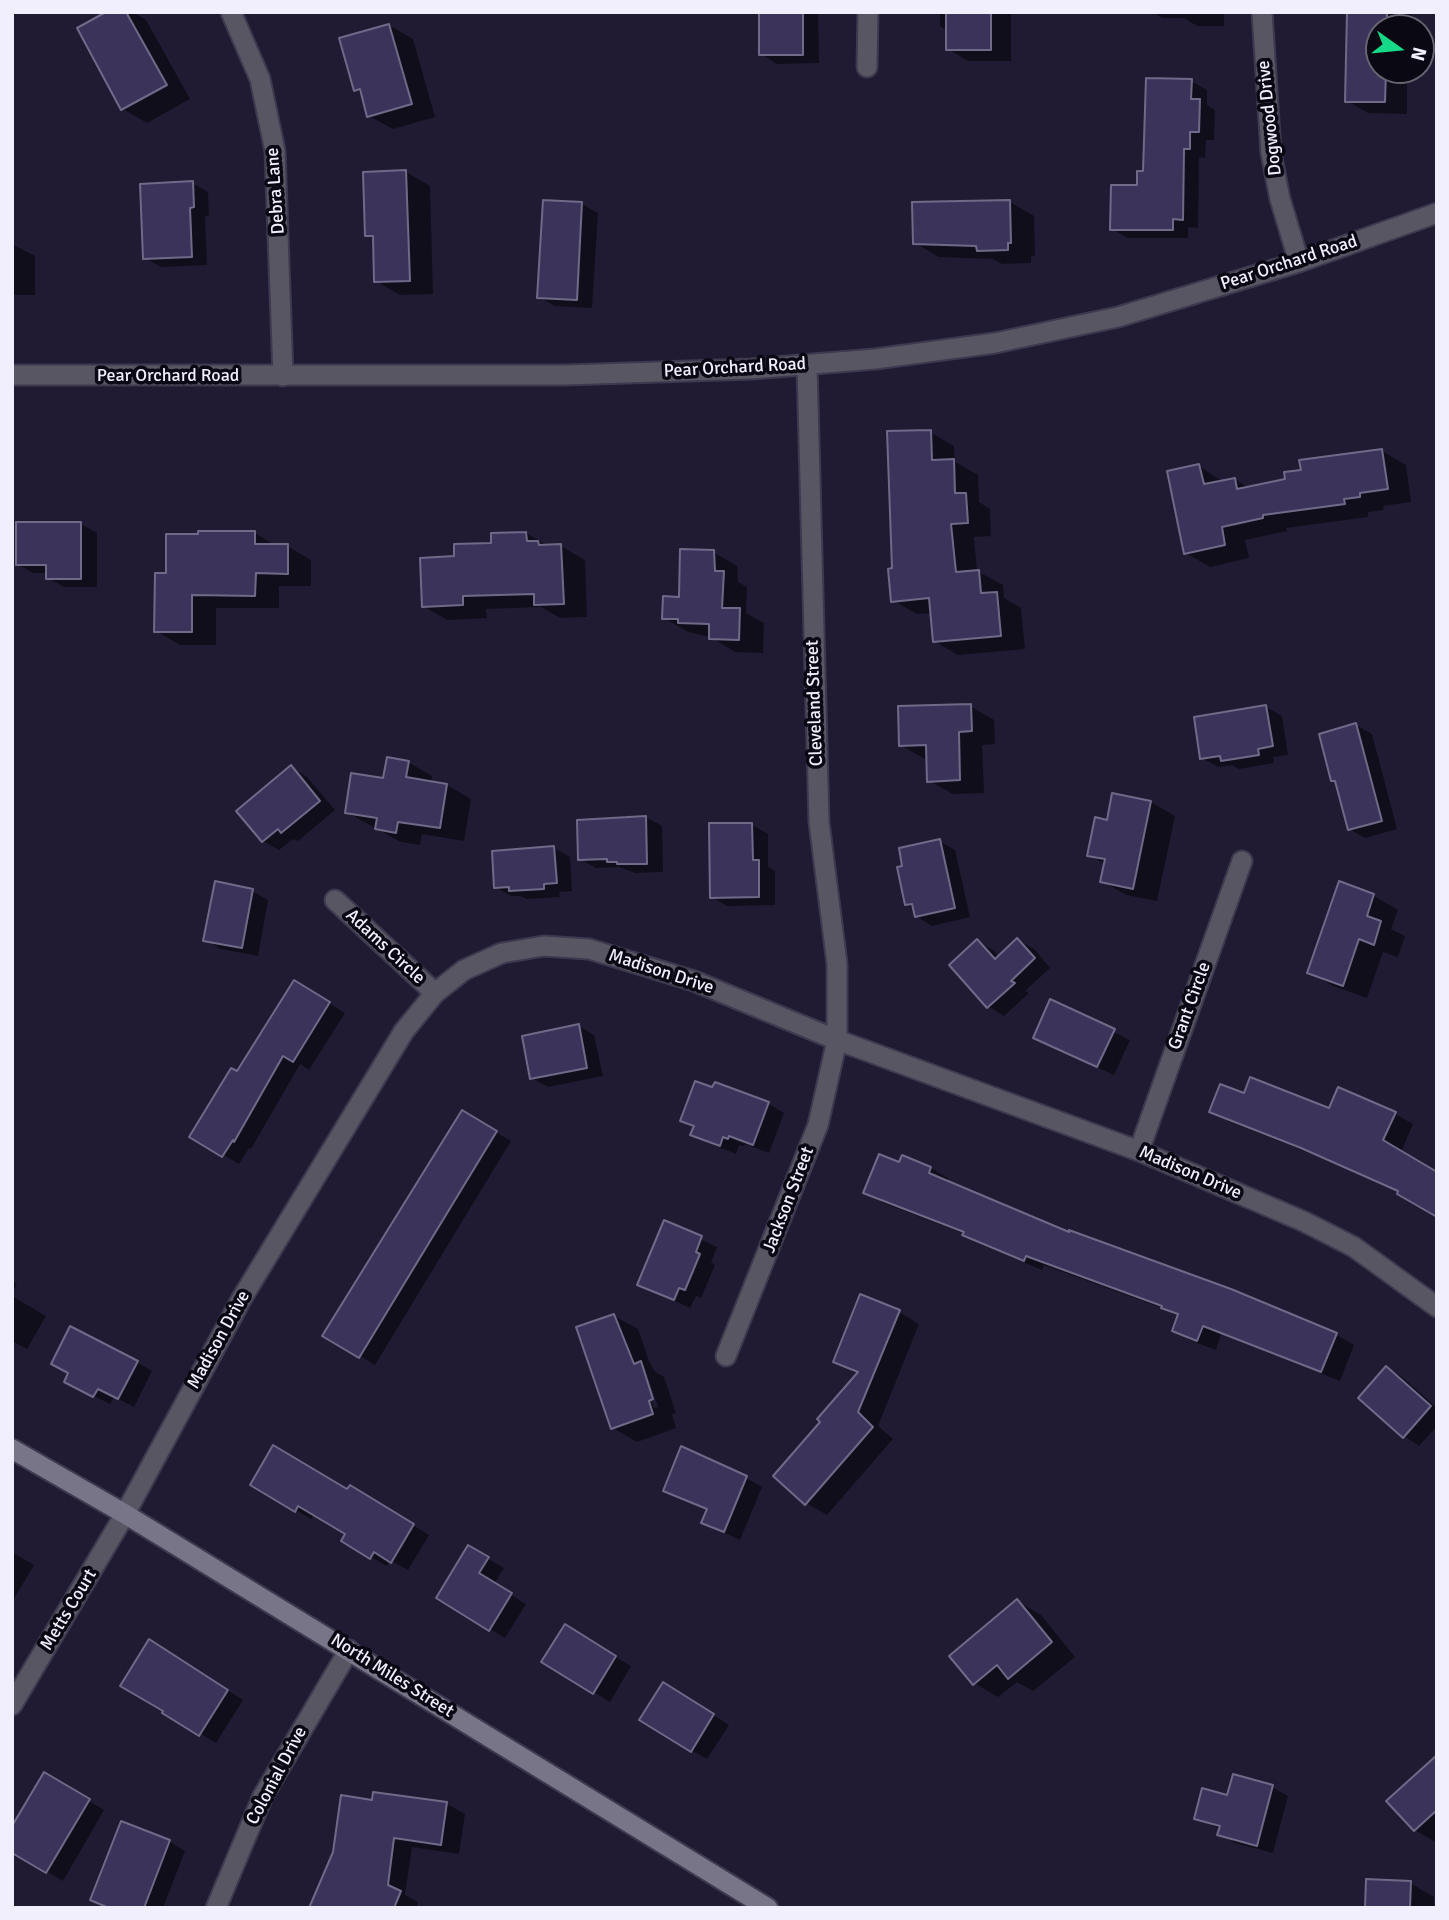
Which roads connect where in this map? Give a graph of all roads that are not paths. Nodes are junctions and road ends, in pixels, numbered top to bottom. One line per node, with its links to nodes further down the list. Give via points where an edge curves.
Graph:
1 (232, 12): 9 (street, Debra Lane, via 260,79 275,151)
2 (868, 12): 4 (street)
3 (1262, 12): 6 (street, Dogwood Drive, via 1271,153)
4 (867, 67)
5 (1437, 213): 6 (street, Pear Orchard Road)
6 (1298, 262): 7 (street, Pear Orchard Road, via 1118,317 995,343)
7 (807, 365): 9 (street, Pear Orchard Road, via 565,375); 13 (street, Cleveland Street, via 820,822 837,964)
8 (12, 375): 9 (street, Pear Orchard Road)
9 (283, 376)
10 (1242, 861): 14 (street, Grant Circle)
11 (335, 900): 12 (street, Adams Circle)
12 (435, 993): 13 (street, Madison Drive, via 464,970 502,953 544,946 589,950 694,981); 18 (street, Madison Drive, via 404,1031 242,1298)
13 (837, 1040): 14 (street, Madison Drive); 16 (street, Jackson Street, via 818,1125)
14 (1139, 1152): 15 (street, Madison Drive, via 1354,1247)
15 (1437, 1307)
16 (726, 1356)
17 (12, 1450): 18 (main road, North Miles Street)
18 (125, 1514): 19 (main road, North Miles Street); 20 (street, Metts Court)
19 (349, 1650): 21 (street, Colonial Drive, via 263,1796); 22 (main road, North Miles Street)
20 (12, 1705)
21 (216, 1908)
22 (768, 1908)

